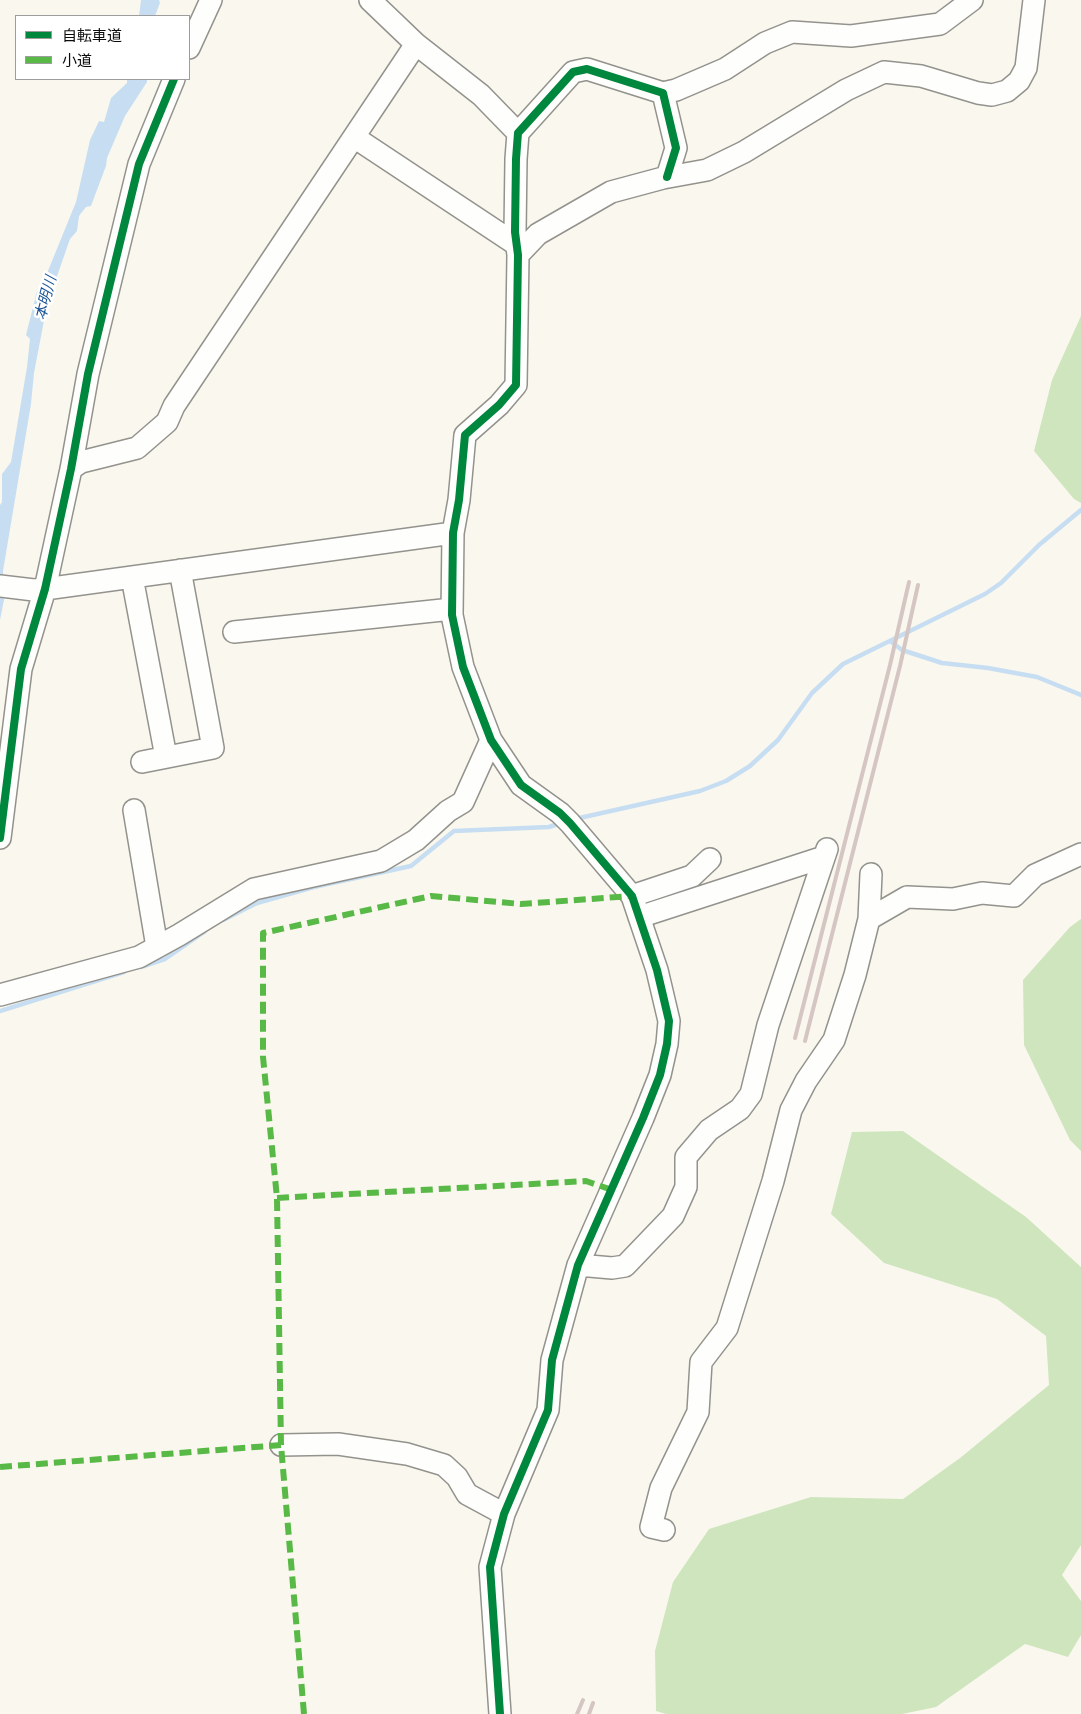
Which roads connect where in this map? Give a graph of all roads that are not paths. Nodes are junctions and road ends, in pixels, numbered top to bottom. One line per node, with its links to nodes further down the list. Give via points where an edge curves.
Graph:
1 (212, 0): 6 (street)
2 (370, 0): 5 (street)
3 (972, 0): 8 (street, via 940,24 851,36 792,32 764,42 725,69)
4 (1034, 0): 11 (street, via 1026,68 1019,81 1007,91 992,95 978,93 921,76 884,72 846,90 744,152 707,170)
5 (416, 44): 9 (street, via 481,96); 10 (street)
6 (190, 46)
7 (174, 80): 13 (street, via 139,164 88,374)
8 (664, 93): 9 (street, via 587,69 572,72); 11 (street, via 676,148)
9 (518, 133): 12 (street, via 515,232)
10 (354, 137): 12 (street); 13 (street, via 174,406 167,422 137,448 81,462)
11 (667, 177): 12 (street, via 611,192 538,234)
12 (518, 250): 14 (street, via 516,385 465,435)
13 (71, 469): 18 (street)
14 (453, 533): 15 (street); 19 (street)
15 (180, 570): 16 (street); 22 (street, via 213,748)
16 (132, 577): 18 (street); 22 (street)
17 (0, 586): 18 (street)
18 (40, 589): 25 (street, via 21,669)
19 (452, 609): 20 (street); 21 (street, via 463,667)
20 (234, 632)
21 (491, 740): 29 (street, via 521,785 565,818); 32 (street, via 463,802 416,840 381,861 254,889)
22 (166, 757): 23 (street)
23 (142, 762)
24 (134, 810): 32 (street)
25 (0, 838)
26 (1081, 854): 31 (street, via 1035,875 1014,896 982,893 953,899 907,897)
27 (710, 859): 29 (street, via 692,876)
28 (871, 874): 31 (street)
29 (632, 896): 30 (street)
30 (639, 917): 34 (street, via 669,1020 667,1044 660,1075 643,1118); 34 (street, via 826,853 768,1025 751,1094 740,1109 709,1130 686,1158 686,1187 673,1216 625,1266)
31 (869, 919): 37 (street, via 834,1040 806,1080 791,1110 773,1181 727,1328 701,1362 698,1412 661,1488 651,1527)
32 (157, 947): 33 (street, via 139,957)
33 (0, 995)
34 (578, 1265): 36 (street, via 552,1360 548,1410)
35 (281, 1445): 36 (street, via 338,1444 407,1454 444,1465 457,1477 467,1494)
36 (504, 1514): 38 (street, via 490,1567)
37 (664, 1530)
38 (500, 1714)

